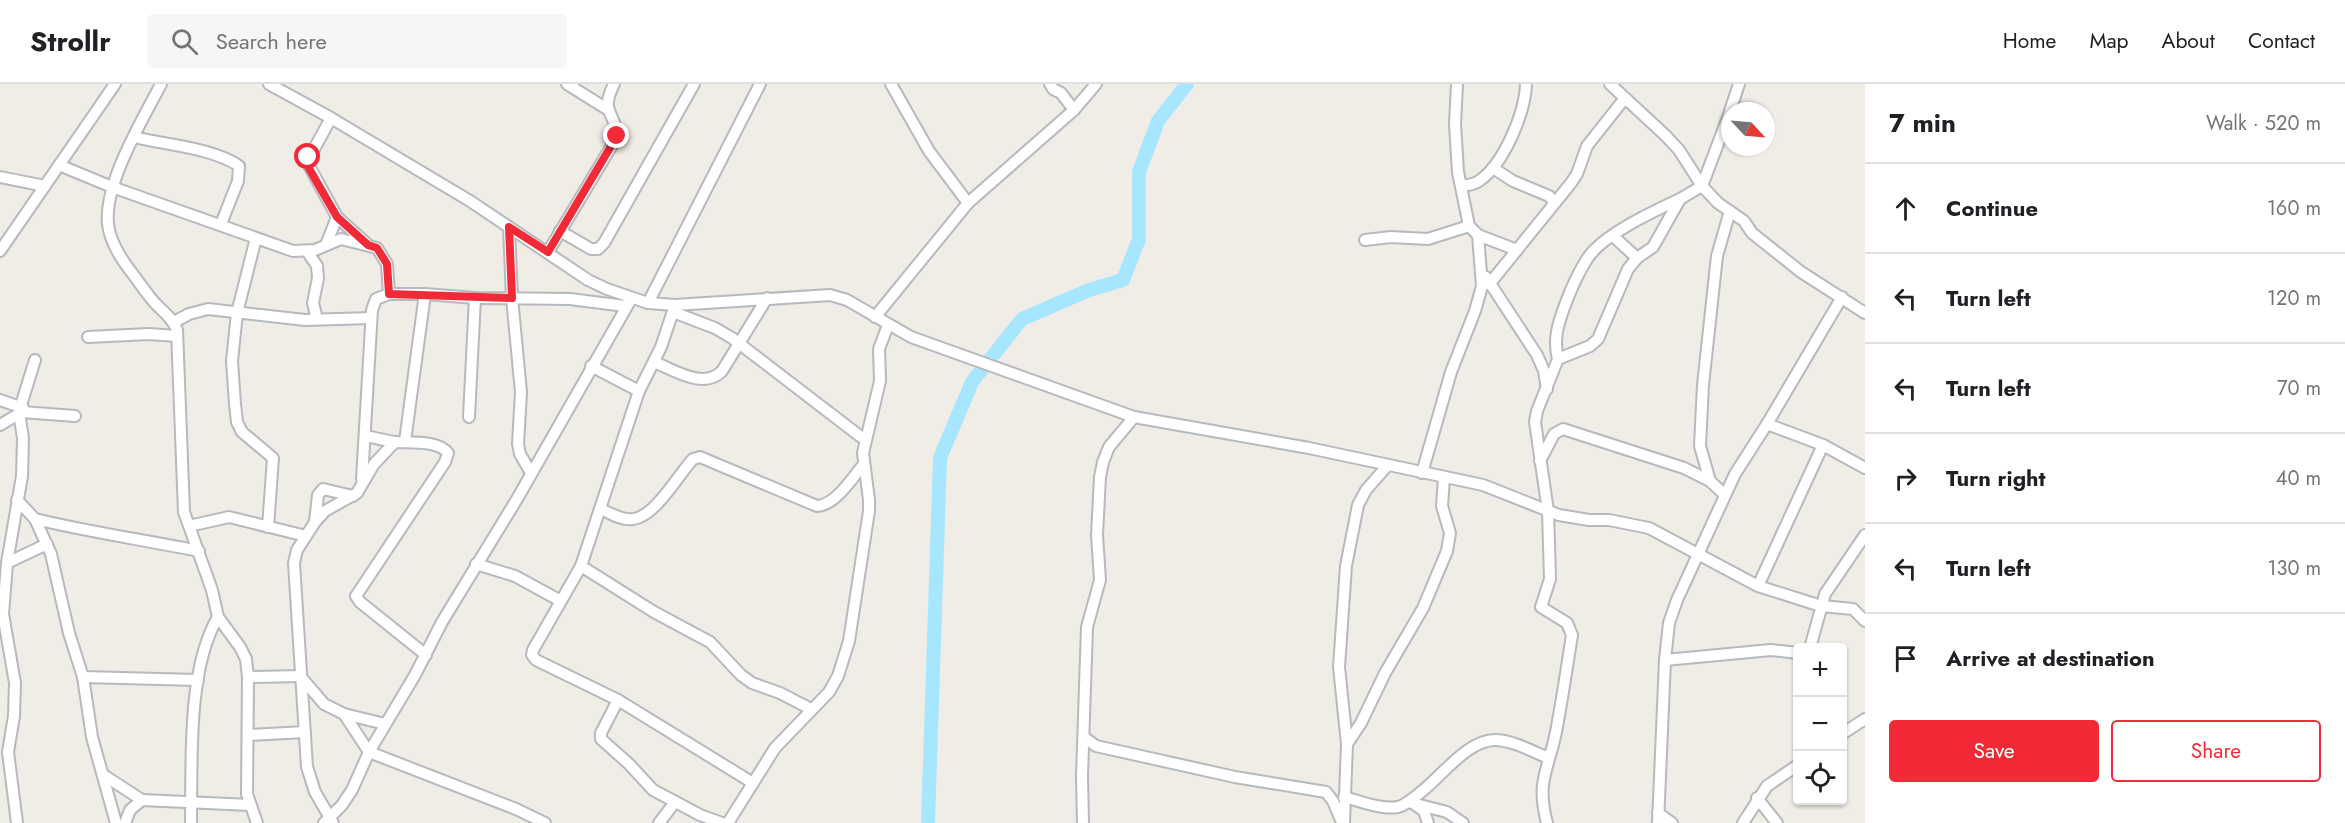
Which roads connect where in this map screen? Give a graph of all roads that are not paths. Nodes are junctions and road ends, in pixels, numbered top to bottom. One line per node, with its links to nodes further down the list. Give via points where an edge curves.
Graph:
1 (161, 84): 21 (street)
2 (269, 84): 19 (street)
3 (567, 84): 17 (street)
4 (614, 84): 17 (street)
5 (694, 84): 37 (street, via 604,243 591,249)
6 (760, 84): 57 (street)
7 (891, 84): 30 (street, via 928,152)
8 (1050, 84): 18 (street)
9 (1096, 84): 18 (street)
10 (1457, 84): 26 (street, via 1456,152)
11 (1526, 84): 23 (street, via 1524,104)
12 (1610, 84): 15 (street)
13 (1739, 84): 16 (street)
14 (110, 86): 22 (street)
15 (1625, 98): 27 (street, via 1679,150); 31 (street, via 1587,146 1577,174)
16 (1733, 102)
17 (607, 109): 37 (street, via 617,136)
18 (1074, 110): 30 (street)
19 (331, 118): 33 (street, via 307,165); 36 (street)
20 (1721, 136): 27 (street)
21 (134, 137): 28 (street); 34 (street, via 203,151 239,166 238,181)
22 (59, 165): 25 (street); 28 (street)
23 (1493, 168): 26 (street, via 1472,185); 31 (street, via 1549,196)
24 (0, 177): 25 (street)
25 (45, 186): 45 (street)
26 (1461, 186): 35 (street)
27 (1702, 186): 29 (street); 32 (street)
28 (112, 187): 34 (street); 64 (street, via 108,225 113,242 148,294)
29 (1680, 199): 39 (street); 48 (street, via 1653,247)
30 (968, 203): 61 (street)
31 (1555, 203): 44 (street)
32 (1730, 211): 52 (street, via 1784,260); 93 (street, via 1715,267 1703,385 1700,446)
33 (337, 217): 42 (street); 43 (street)
34 (221, 224): 40 (street)
35 (1469, 226): 38 (street); 41 (street, via 1428,239)
36 (509, 227): 47 (street); 54 (street)
37 (561, 231): 47 (street)
38 (1478, 235): 44 (street); 49 (street, via 1479,269)
39 (1613, 236): 48 (street); 69 (street, via 1588,257 1572,287 1556,331)
40 (256, 238): 46 (street, via 293,251); 59 (street)
41 (1365, 240)
42 (368, 245): 43 (street, via 341,239); 50 (street, via 377,248 387,264)
43 (326, 246): 46 (street)
44 (1517, 250): 49 (street)
45 (0, 251)
46 (307, 251): 63 (street, via 317,266 313,303)
47 (548, 252): 56 (street)
48 (1637, 258): 69 (street, via 1628,269 1598,339)
49 (1486, 284): 73 (street, via 1537,355); 91 (street, via 1451,372)
50 (389, 294): 51 (street); 62 (street, via 376,299)
51 (425, 294): 53 (street); 84 (street)
52 (1842, 297): 60 (street); 80 (street)
53 (475, 298): 54 (street); 78 (street)
54 (512, 298): 56 (street); 90 (street, via 521,392 518,444)
55 (767, 298): 58 (street); 61 (street, via 830,295); 68 (street)
56 (628, 302): 57 (street); 72 (street)
57 (648, 303): 58 (street)
58 (674, 308): 68 (street); 71 (street)
59 (237, 313): 63 (street); 64 (street, via 208,309); 103 (street, via 232,361 237,422 242,432 273,458)
60 (1865, 314)
61 (875, 317): 65 (street)
62 (371, 318): 63 (street); 82 (street)
63 (317, 319)
64 (174, 322): 66 (street)
65 (888, 325): 79 (street, via 911,338); 83 (street, via 879,349 880,381)
66 (177, 336): 67 (street); 102 (street, via 183,501)
67 (88, 337)
68 (739, 344): 71 (street, via 716,378 706,381); 83 (street)
69 (1558, 359): 73 (street)
70 (35, 360): 76 (street)
71 (654, 362): 74 (street)
72 (591, 366): 74 (street); 90 (street)
73 (1547, 389): 86 (street, via 1535,422)
74 (639, 392): 98 (street)
75 (0, 400): 76 (street)
76 (22, 410): 77 (street); 81 (street); 97 (street, via 22,476)
77 (75, 416)
78 (469, 417)
79 (1134, 417): 88 (street); 133 (street, via 1102,462 1097,535 1100,580 1087,627)
80 (1767, 424): 85 (street); 95 (street)
81 (0, 425)
82 (366, 436): 84 (street); 94 (street)
83 (865, 440): 87 (street)
84 (400, 442): 94 (street, via 374,464); 119 (street, via 444,447 448,457 357,599)
85 (1823, 446): 89 (street); 112 (street)
86 (1540, 461): 93 (street, via 1554,434 1563,429 1684,468); 99 (street)
87 (864, 464): 98 (street, via 824,506 700,457 693,459 644,515 623,518); 126 (street, via 869,512 849,641 838,676)
88 (1388, 465): 91 (street); 134 (street, via 1358,506 1346,566 1339,667)
89 (1865, 468)
90 (531, 473): 110 (street)
91 (1422, 473): 92 (street)
92 (1444, 478): 99 (street, via 1483,485); 134 (street, via 1442,506 1450,533 1447,551 1424,608)
93 (1710, 481): 95 (street)
94 (362, 484): 96 (street)
95 (1725, 495): 108 (street)
96 (353, 496): 101 (street, via 325,511); 101 (street, via 323,489 318,495)
97 (17, 501): 100 (street); 109 (street)
98 (601, 509): 111 (street)
99 (1548, 511): 108 (street, via 1649,528); 137 (street, via 1550,579 1541,607 1567,623 1572,635)
100 (35, 519): 106 (street); 107 (street)
101 (315, 522): 104 (street)
102 (189, 526): 103 (street, via 229,517); 107 (street)
103 (268, 526): 104 (street)
104 (306, 536): 121 (street, via 294,563)
105 (1864, 537): 114 (street, via 1834,578)
106 (47, 544): 109 (street); 122 (street)
107 (199, 551): 115 (street)
108 (1699, 555): 112 (street); 120 (street, via 1669,623)
109 (7, 563): 135 (street, via 3,614 15,683 14,716)
110 (477, 564): 113 (street, via 515,576); 119 (street)
111 (581, 566): 113 (street); 126 (street, via 710,642 752,682)
112 (1758, 586): 114 (street)
113 (559, 600): 125 (street, via 532,655)
114 (1821, 606): 116 (street, via 1853,609); 117 (street)
115 (218, 617): 123 (street, via 240,647); 124 (street, via 209,632)
116 (1865, 621)
117 (1811, 643)
118 (1793, 653): 120 (street, via 1771,650)
119 (426, 655): 129 (street)
120 (1665, 660): 148 (street)
121 (301, 676): 123 (street); 127 (street, via 324,704); 131 (street)
122 (83, 677): 124 (street); 139 (street, via 92,737)
123 (248, 677): 132 (street)
124 (198, 680): 145 (street)
125 (618, 700): 140 (street); 144 (street, via 601,739 646,784)
126 (811, 710): 140 (street, via 775,748)
127 (344, 714): 129 (street); 136 (street)
128 (1865, 719): 130 (street)
129 (385, 724): 136 (street)
130 (1847, 731)
131 (305, 732): 132 (street); 149 (street, via 311,781)
132 (248, 735): 147 (street)
133 (1085, 738): 159 (street); 160 (street, via 1096,747 1326,792)
134 (1347, 744): 141 (street)
135 (4, 752): 150 (street)
136 (369, 752): 149 (street, via 352,790); 155 (street)
137 (1548, 758): 146 (street, via 1509,742 1494,740 1480,744 1450,765); 163 (street, via 1541,797)
138 (1793, 768): 142 (street)
139 (105, 776): 143 (street); 151 (street)
140 (753, 783): 158 (street)
141 (1344, 797): 146 (street, via 1390,807); 160 (street)
142 (1757, 798): 165 (street); 166 (street)
143 (142, 800): 145 (street); 152 (street, via 130,810)
144 (675, 802): 156 (street); 157 (street)
145 (191, 803): 147 (street); 153 (street)
146 (1411, 803): 161 (street, via 1424,811); 162 (street, via 1447,812)
147 (250, 805): 154 (street)
148 (1658, 818): 164 (street)
149 (329, 821)
150 (17, 823)
151 (117, 823)
152 (125, 823)
153 (191, 823)
154 (257, 823)
155 (545, 823)
156 (659, 823)
157 (722, 823)
158 (728, 823)
159 (1083, 823)
160 (1343, 823)
161 (1428, 823)
162 (1463, 823)
163 (1547, 823)
164 (1672, 823)
165 (1743, 823)
166 (1777, 823)

